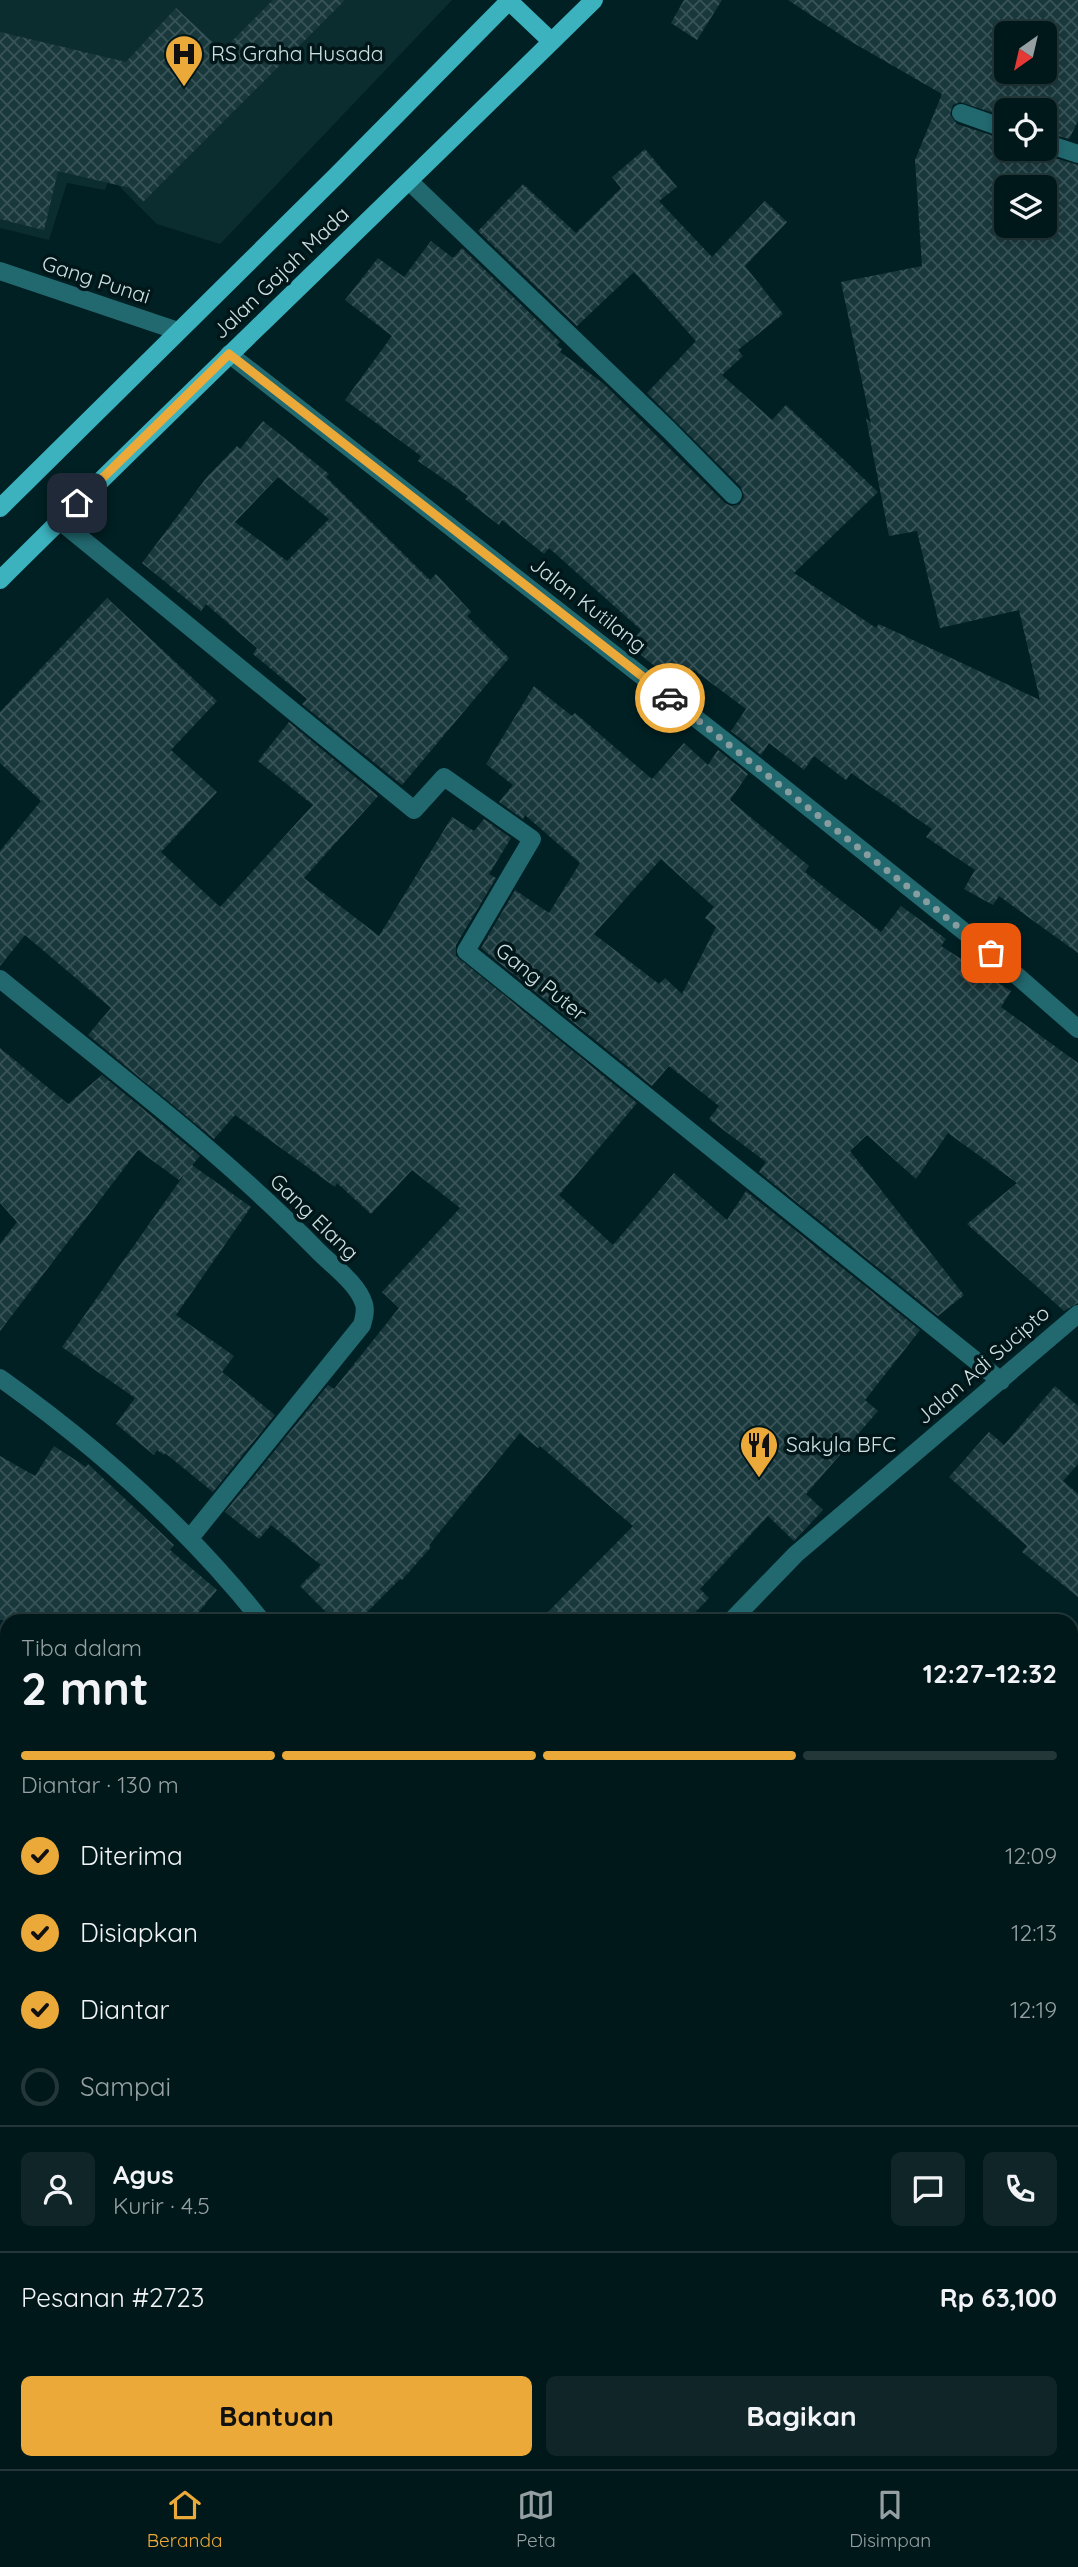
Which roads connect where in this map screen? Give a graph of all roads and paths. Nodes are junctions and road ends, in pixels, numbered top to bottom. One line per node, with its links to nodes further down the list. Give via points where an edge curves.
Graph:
1 (509, 0): 3 (main road); 10 (main road, Jalan Gajah Mada)
2 (594, 0): 3 (main road, Jalan Gajah Mada)
3 (551, 41): 8 (main road, Jalan Gajah Mada)
4 (961, 113): 5 (street)
5 (994, 125)
6 (1057, 147): 7 (street)
7 (1078, 155)
8 (410, 182): 11 (main road, Jalan Gajah Mada); 12 (street)
9 (0, 271): 10 (street, Gang Punai)
10 (177, 331): 13 (main road, Jalan Gajah Mada)
11 (229, 354): 14 (main road, Jalan Gajah Mada); 17 (street, Jalan Kutilang, via 746,758 991,953)
12 (733, 495)
13 (0, 508)
14 (60, 521): 15 (main road, Jalan Gajah Mada); 20 (street, Gang Puter, via 414,810 444,776 532,839 466,951)
15 (0, 580)
16 (0, 979): 21 (street, Gang Elang, via 219,1158 298,1230 364,1303 362,1325)
17 (1078, 1029)
18 (1078, 1314): 20 (street, Jalan Adi Sucipto)
19 (0, 1378): 21 (street, via 60,1421)
20 (1001, 1381): 23 (street, Jalan Adi Sucipto, via 796,1553)
21 (190, 1538): 22 (street)
22 (251, 1614)
23 (738, 1614)

